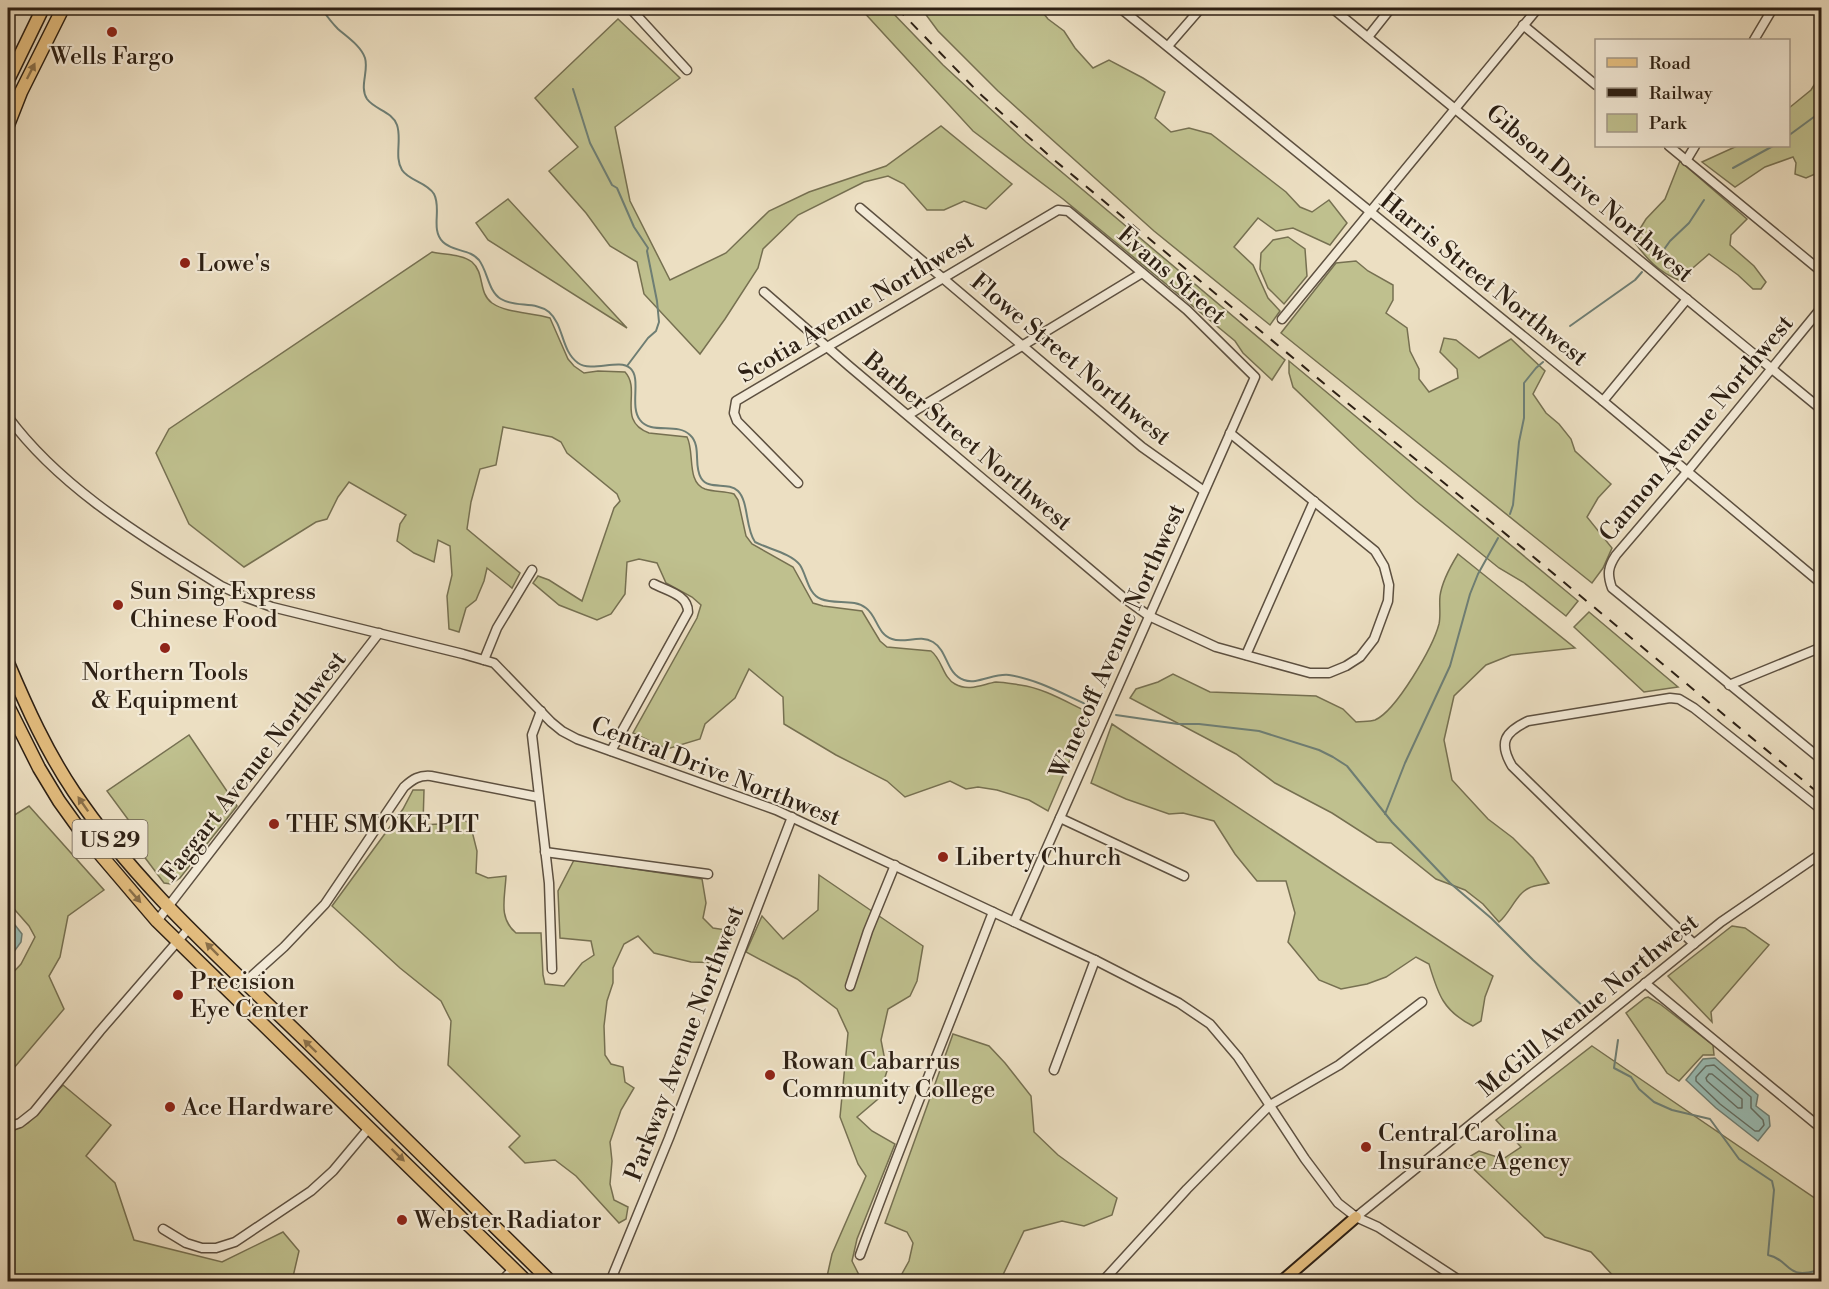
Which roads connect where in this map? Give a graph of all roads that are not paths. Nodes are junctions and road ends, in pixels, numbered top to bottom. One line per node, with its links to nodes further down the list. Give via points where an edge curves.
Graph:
1 (43, 8): 15 (highway)
2 (63, 8): 18 (highway, one-way to 2)
3 (630, 8): 14 (street)
4 (1120, 8): 13 (street, Harris Street Northwest)
5 (1201, 8): 13 (street)
6 (1332, 8): 11 (street, Gibson Drive Northwest)
7 (1391, 8): 11 (street)
8 (1538, 8): 10 (street)
9 (1773, 8): 12 (street)
10 (1523, 25): 16 (street); 17 (street)
11 (1368, 37): 17 (street, Gibson Drive Northwest)
12 (1755, 39)
13 (1168, 46): 24 (street, Harris Street Northwest)
14 (687, 70)
15 (8, 80)
16 (1595, 84)
17 (1456, 108): 24 (street); 29 (street, Gibson Drive Northwest)
18 (8, 124)
19 (1670, 147): 21 (street)
20 (1694, 147): 21 (street)
21 (1686, 160): 25 (street)
22 (860, 208): 27 (street, Flowe Street Northwest)
23 (1058, 210): 26 (street, Evans Street, via 1068,211); 27 (street, Scotia Avenue Northwest)
24 (1371, 212): 31 (street); 36 (street, Harris Street Northwest)
25 (1821, 272)
26 (1142, 273): 32 (street); 35 (street, Evans Street, via 1187,310)
27 (943, 278): 32 (street, Flowe Street Northwest); 33 (street, Scotia Avenue Northwest)
28 (764, 292): 33 (street, Barber Street Northwest)
29 (1687, 299): 34 (street, Gibson Drive Northwest); 36 (street)
30 (1821, 307): 34 (street, Cannon Avenue Northwest)
31 (1282, 319)
32 (1023, 345): 38 (street); 43 (street, Flowe Street Northwest, via 1142,447)
33 (826, 347): 38 (street, Barber Street Northwest); 42 (street, Scotia Avenue Northwest, via 736,401 734,407 737,421)
34 (1771, 368): 37 (street, Gibson Drive Northwest); 41 (street, Cannon Avenue Northwest)
35 (1255, 377): 40 (street, Winecoff Avenue Northwest)
36 (1603, 401): 41 (street, Harris Street Northwest)
37 (1821, 410)
38 (908, 415): 48 (street, Barber Street Northwest)
39 (8, 417): 49 (street, Central Drive Northwest, via 30,446 77,490 222,586 272,607)
40 (1230, 432): 43 (street, Winecoff Avenue Northwest); 44 (street, Barber Street Northwest)
41 (1687, 471): 46 (street, Harris Street Northwest); 54 (street, Cannon Avenue Northwest, via 1616,555 1608,577 1612,588)
42 (798, 483)
43 (1204, 491): 48 (street, Winecoff Avenue Northwest)
44 (1314, 501): 51 (street); 51 (street, Barber Street Northwest, via 1375,551 1384,566 1388,601 1374,639 1360,657 1329,673 1310,673)
45 (532, 570): 52 (street, via 497,628)
46 (1821, 584)
47 (654, 585): 58 (street, via 684,599 688,612)
48 (1149, 616): 51 (street, Barber Street Northwest, via 1216,647); 63 (street, Winecoff Avenue Northwest)
49 (380, 633): 52 (street, Central Drive Northwest); 69 (street, Faggart Avenue Northwest)
50 (1821, 646): 54 (street)
51 (1246, 655)
52 (484, 660): 57 (street, Central Drive Northwest, via 503,670)
53 (8, 663): 55 (highway, US 29)
54 (1729, 685): 59 (street)
55 (12, 687): 69 (highway, US 29, one-way to 55, via 78,798)
56 (8, 706): 71 (highway, US 29, one-way to 71, via 59,801)
57 (541, 711): 58 (street, Central Drive Northwest, via 562,731); 60 (street, via 532,735)
58 (611, 751): 62 (street, Central Drive Northwest)
59 (1821, 760)
60 (538, 797): 64 (street); 78 (street, via 421,776 411,780 315,916)
61 (1821, 810): 75 (street, via 1679,699 1528,721 1513,728 1505,742 1505,753 1512,766)
62 (792, 817): 66 (street, Central Drive Northwest); 96 (street, Parkway Avenue Northwest)
63 (1060, 818): 68 (street); 72 (street, Winecoff Avenue Northwest)
64 (545, 852): 67 (street); 77 (street)
65 (1821, 853): 75 (street, McGill Avenue Northwest)
66 (895, 865): 70 (street, Central Drive Northwest); 80 (street)
67 (708, 874)
68 (1184, 876)
69 (169, 906): 71 (street, Faggart Avenue Northwest); 73 (highway, US 29)
70 (993, 912): 72 (street, Central Drive Northwest); 91 (street)
71 (157, 921): 74 (highway, US 29)
72 (1014, 922): 76 (street, Central Drive Northwest)
73 (190, 927): 74 (street); 78 (highway, US 29, one-way to 73)
74 (177, 942): 84 (highway, US 29); 86 (street, via 34,1112)
75 (1694, 944): 79 (street, McGill Avenue Northwest)
76 (1095, 960): 82 (street); 85 (street, Central Drive Northwest, via 1170,998 1210,1024)
77 (552, 969)
78 (245, 982): 83 (highway, US 29, one-way to 78)
79 (1645, 983): 88 (street); 89 (street, McGill Avenue Northwest)
80 (850, 986)
81 (1422, 1002): 85 (street, via 1339,1065)
82 (1054, 1070)
83 (352, 1086): 84 (highway); 95 (highway, US 29)
84 (340, 1100): 87 (highway, US 29)
85 (1270, 1105): 89 (street, Central Drive Northwest, via 1324,1187); 97 (street)
86 (8, 1127)
87 (369, 1128): 90 (street, via 311,1191 234,1242 202,1248); 92 (highway, US 29, one-way to 92)
88 (1821, 1129)
89 (1356, 1217): 98 (main road); 99 (street, Central Drive Northwest)
90 (163, 1229)
91 (860, 1255)
92 (514, 1268): 93 (street); 94 (highway, US 29)
93 (501, 1281)
94 (527, 1281)
95 (551, 1281)
96 (610, 1281)
97 (1102, 1281)
98 (1281, 1281)
99 (1462, 1281)

